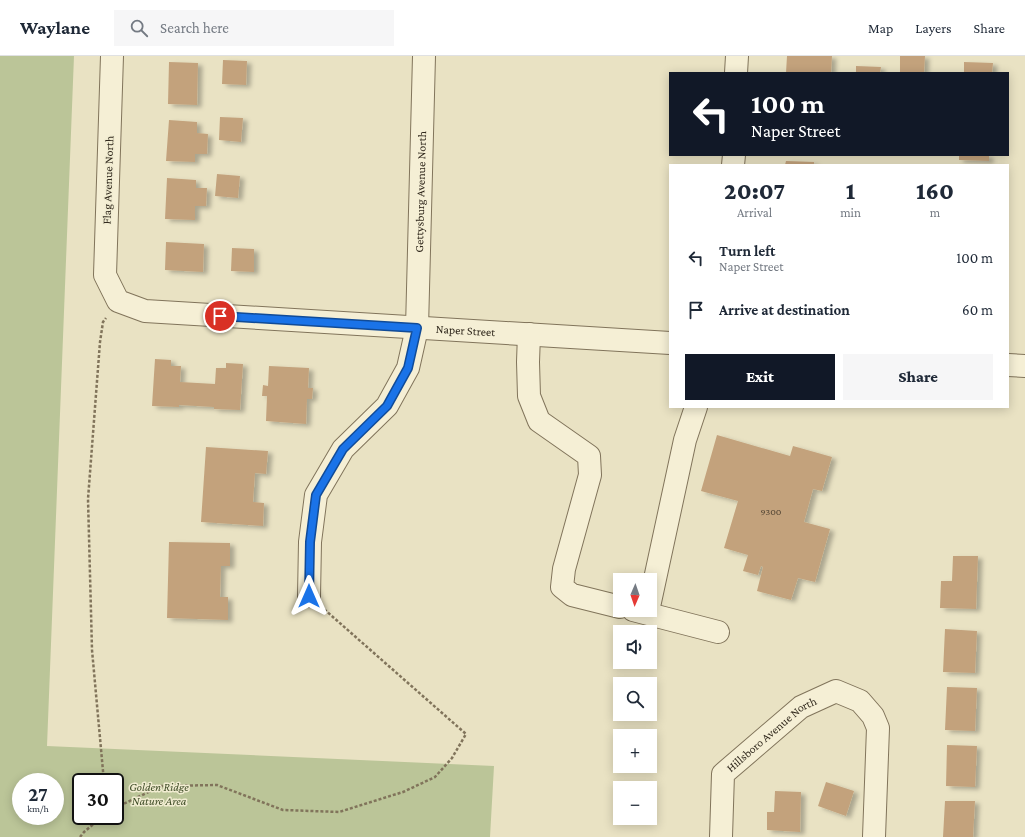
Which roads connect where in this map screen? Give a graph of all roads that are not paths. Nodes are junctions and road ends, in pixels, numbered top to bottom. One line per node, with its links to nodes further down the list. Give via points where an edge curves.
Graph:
1 (112, 56): 5 (street, Flag Avenue North, via 105,275)
2 (424, 56): 6 (street, Gettysburg Avenue North)
3 (737, 56): 4 (street)
4 (736, 72)
5 (118, 301): 6 (street, Naper Street, via 145,311)
6 (417, 328): 7 (street, Naper Street); 13 (street, Gettysburg Avenue North, via 408,368 387,406 343,449 316,495 310,542)
7 (529, 334): 8 (street, Naper Street); 14 (street, via 529,396 539,421 589,456 590,475 562,586 572,595)
8 (669, 342)
9 (1009, 365): 10 (street)
10 (1025, 366)
11 (696, 408): 12 (street, via 685,440)
12 (654, 573)
13 (309, 596)
14 (613, 605)
15 (657, 613): 16 (street)
16 (718, 632)
17 (720, 837): 18 (street, Hillsboro Avenue North, via 723,774 801,707 836,691 860,700 873,716 878,728)
18 (874, 837)

